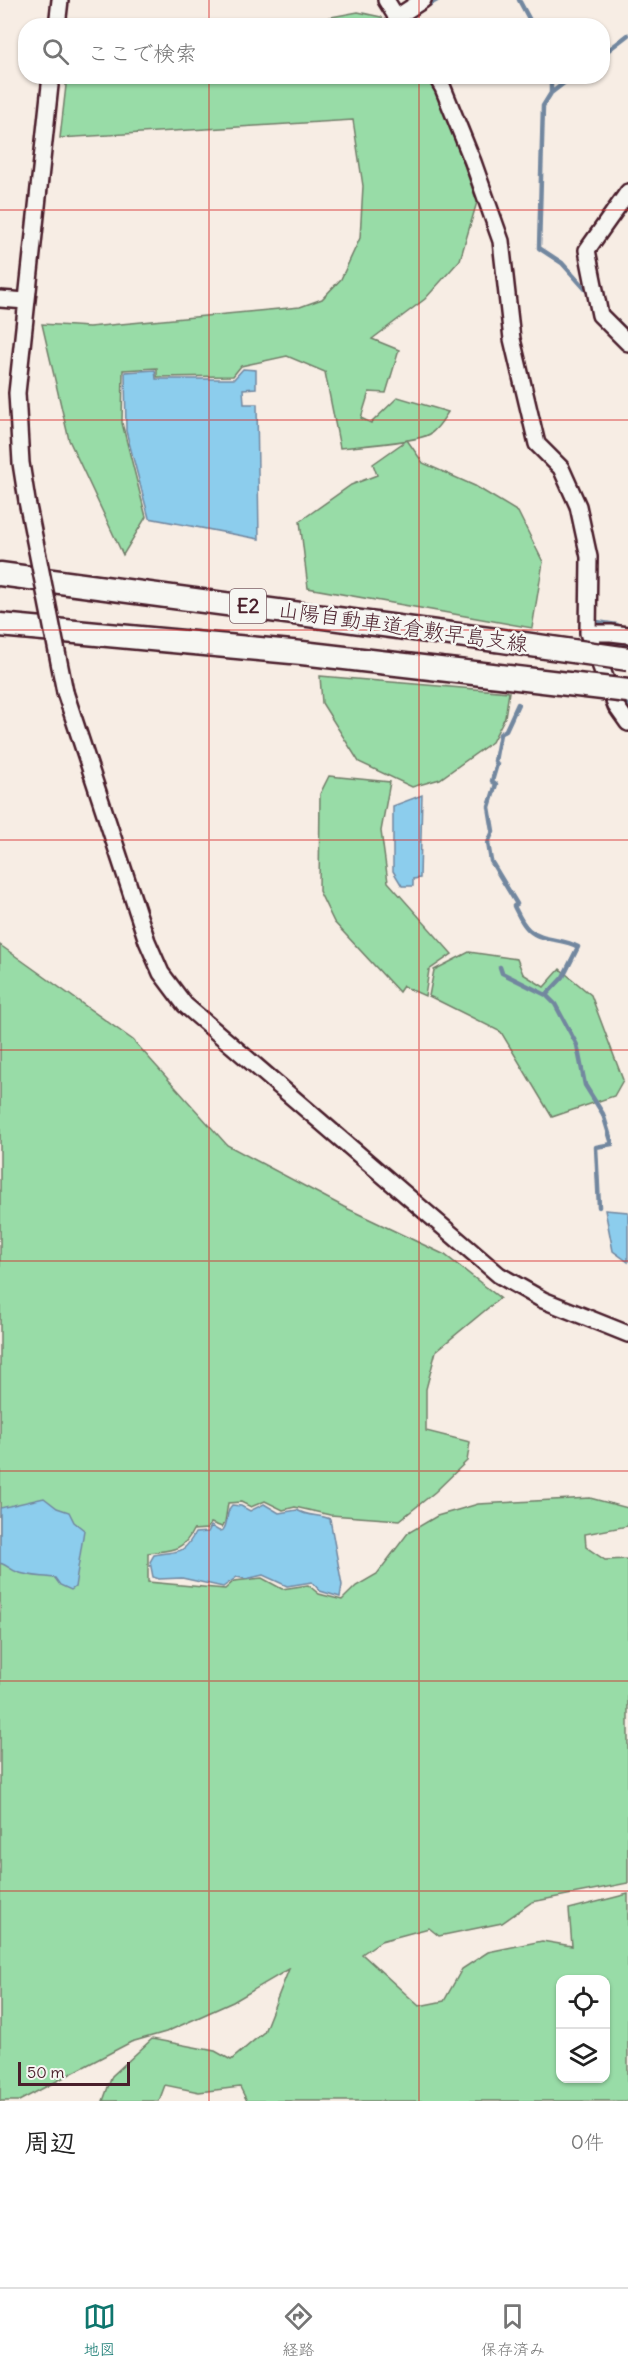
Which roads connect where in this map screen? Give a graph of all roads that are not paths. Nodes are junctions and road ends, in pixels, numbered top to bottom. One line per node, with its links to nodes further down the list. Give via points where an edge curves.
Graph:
1 (60, 0): 4 (street)
2 (386, 0): 5 (street)
3 (423, 0): 6 (street)
4 (58, 18)
5 (397, 18)
6 (402, 18)
7 (50, 84): 11 (street)
8 (441, 84): 15 (street, via 501,241 512,339 537,444 561,468 578,506 589,557)
9 (628, 192): 12 (street, via 587,250 600,315)
10 (0, 299): 11 (street)
11 (26, 302): 20 (street, bridge, via 17,393 21,463 65,692 161,973 185,1005 499,1275 543,1300)
12 (628, 343)
13 (0, 574): 17 (highway, 山陽自動車道倉敷早島支線 / E2, bridge)
14 (0, 626): 18 (highway, 山陽自動車道倉敷早島支線 / E2, bridge, via 302,653)
15 (588, 633): 16 (street); 19 (street, via 616,706)
16 (628, 635)
17 (628, 659)
18 (628, 691)
19 (628, 723)
20 (628, 1334)

